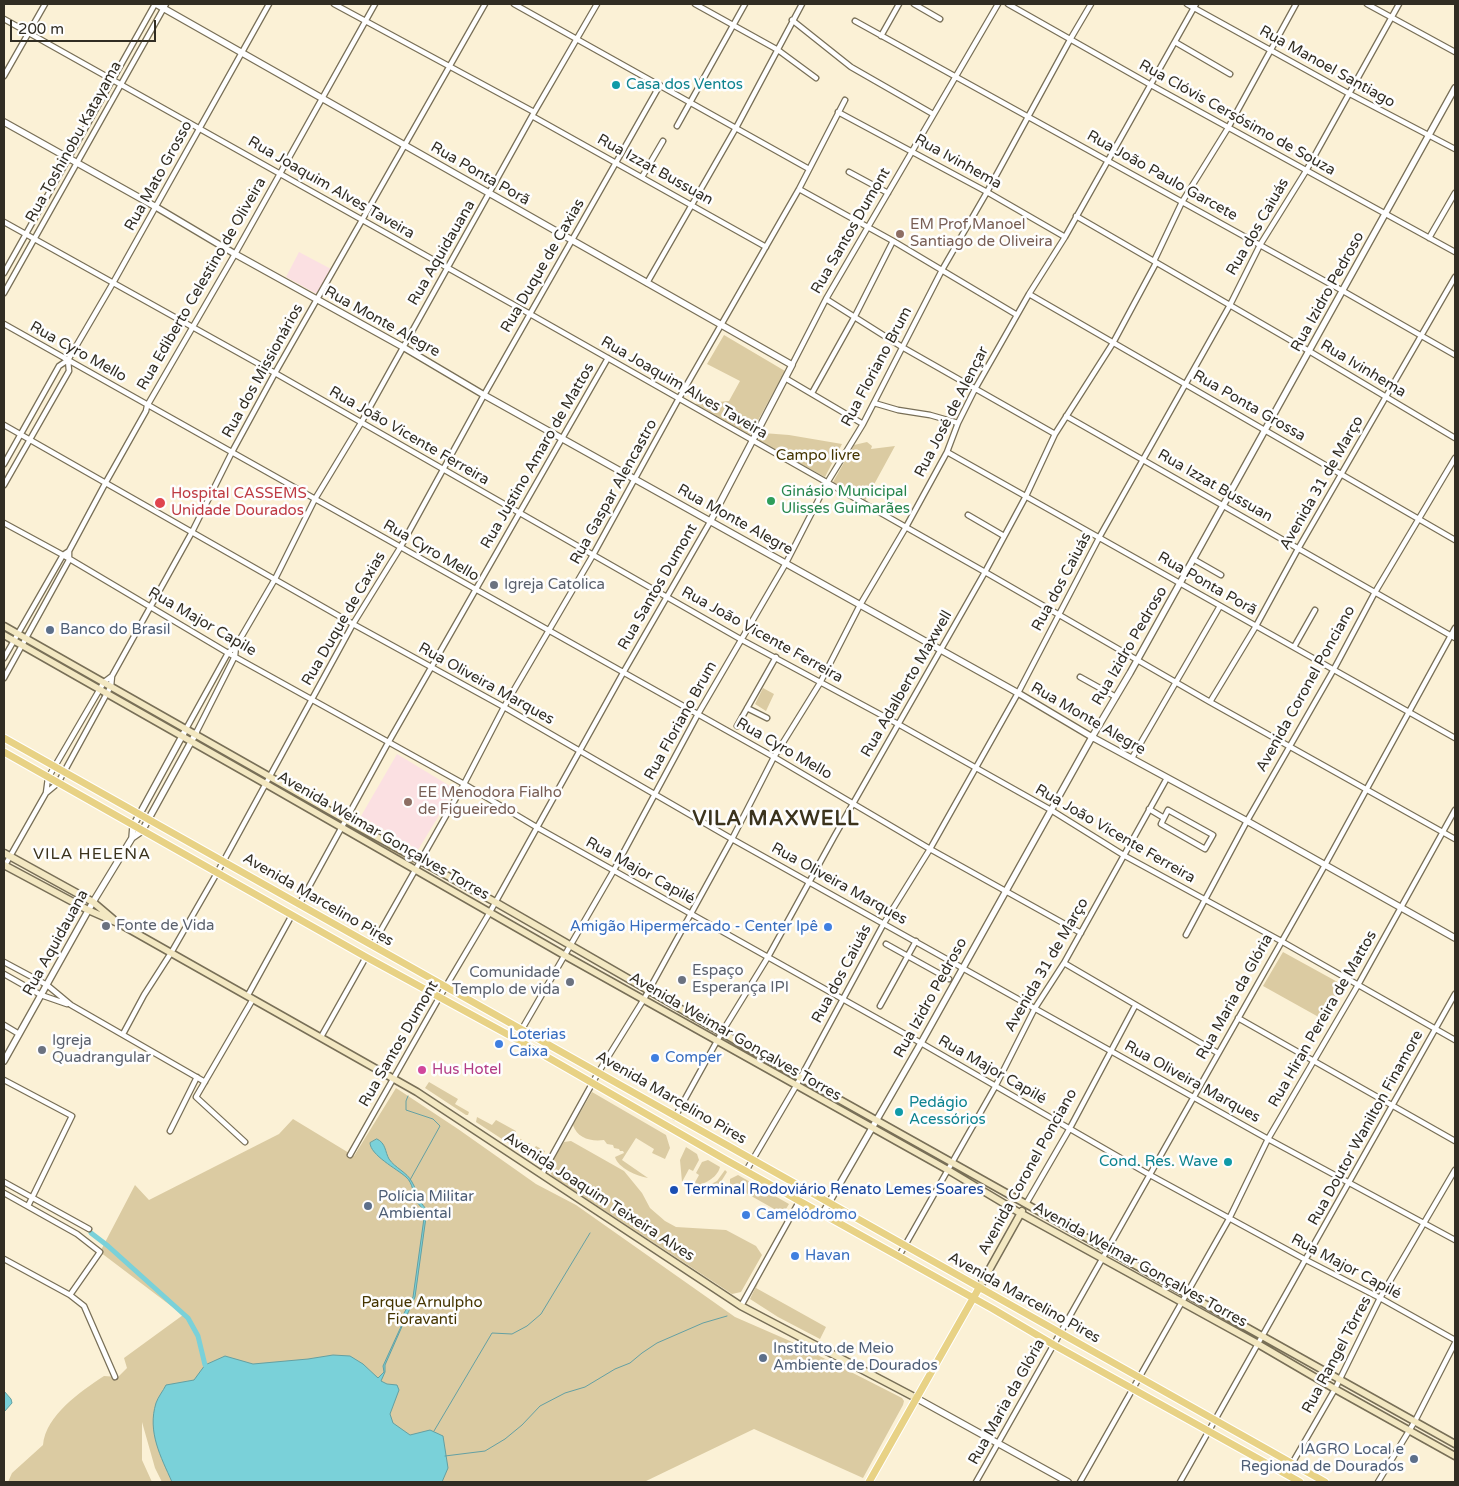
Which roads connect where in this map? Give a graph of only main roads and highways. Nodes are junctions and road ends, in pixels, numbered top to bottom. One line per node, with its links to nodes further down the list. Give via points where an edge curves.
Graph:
1 (4, 626): 14 (main road, Avenida Weimar Gonçalves Torres, via 496,902 877,1120)
2 (4, 635): 14 (main road, Avenida Weimar Gonçalves Torres, via 872,1129)
3 (4, 738): 7 (main road, Avenida Marcelino Pires)
4 (4, 752): 8 (main road, Avenida Marcelino Pires)
5 (7, 855): 9 (main road, Avenida Joaquim Teixeira Alves, via 93,902)
6 (4, 866): 9 (main road, Avenida Joaquim Teixeira Alves)
7 (299, 905): 8 (main road); 10 (main road, Avenida Marcelino Pires)
8 (292, 915): 11 (main road, Avenida Marcelino Pires)
9 (120, 924): 19 (main road, Avenida Joaquim Teixeira Alves, via 394,1078 741,1306)
10 (372, 946): 11 (main road); 12 (main road, Avenida Marcelino Pires)
11 (366, 957): 13 (main road, Avenida Marcelino Pires)
12 (675, 1116): 13 (main road); 17 (main road, Avenida Marcelino Pires)
13 (668, 1127): 18 (main road, Avenida Marcelino Pires)
14 (950, 1166): 15 (main road, Avenida Weimar Gonçalves Torres); 16 (main road, Avenida Weimar Gonçalves Torres)
15 (1026, 1204): 16 (main road, Avenida Coronel Ponciano); 20 (main road, Avenida Weimar Gonçalves Torres)
16 (1020, 1213): 17 (main road, Avenida Coronel Ponciano); 21 (main road, Avenida Weimar Gonçalves Torres)
17 (979, 1288): 18 (main road, Avenida Coronel Ponciano); 24 (main road, Avenida Marcelino Pires)
18 (973, 1298): 19 (main road, Avenida Coronel Ponciano); 23 (main road, Avenida Marcelino Pires)
19 (916, 1398): 22 (main road, Avenida Coronel Ponciano)
20 (1455, 1444)
21 (1455, 1456)
22 (869, 1482)
23 (1300, 1482)
24 (1325, 1482)

